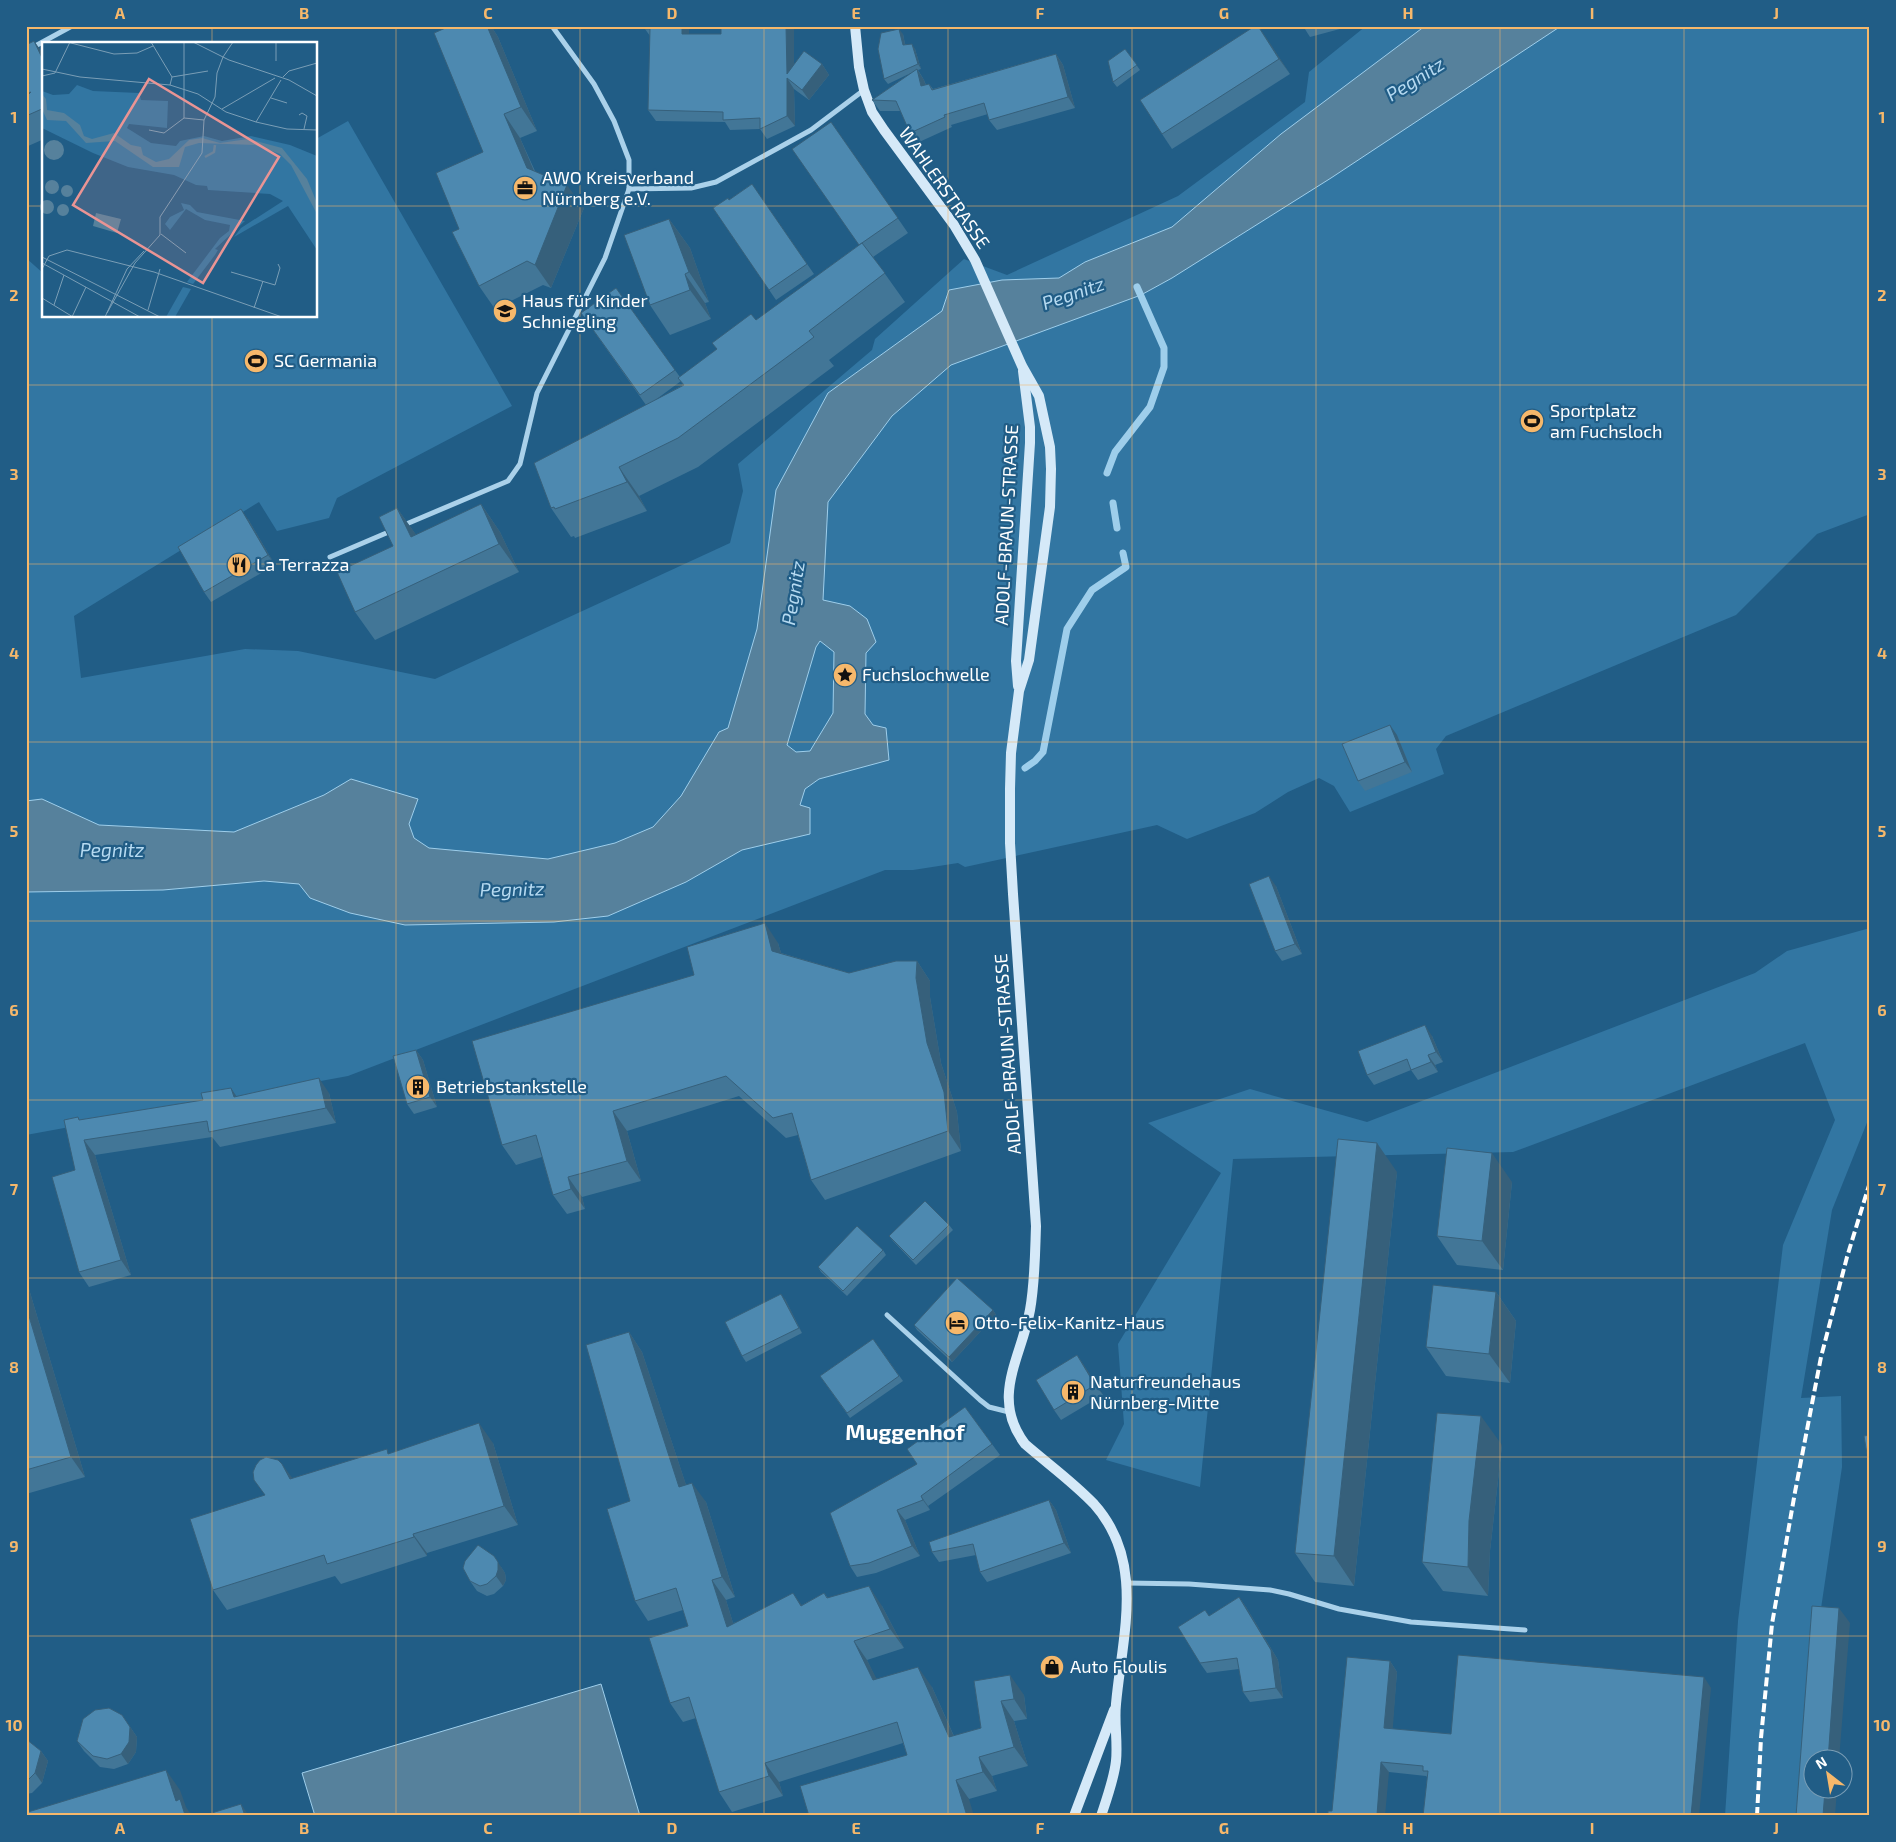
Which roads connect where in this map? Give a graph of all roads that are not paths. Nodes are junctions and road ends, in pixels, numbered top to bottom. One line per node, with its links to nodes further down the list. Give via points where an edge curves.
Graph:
1 (72, 26): 5 (street)
2 (552, 26): 8 (street, via 594,84 614,121 629,160)
3 (856, 26): 7 (main road, WAHLERSTRASSE, via 856,49)
4 (42, 42): 6 (street)
5 (43, 42)
6 (26, 51)
7 (864, 90): 8 (street, via 811,130 716,182 692,188); 9 (main road, WAHLERSTRASSE, via 878,121 968,248)
8 (629, 189): 10 (street, via 605,258 537,393 520,464 508,481)
9 (1022, 366): 11 (main road, ADOLF-BRAUN-STRASSE, via 1030,443 1016,661); 11 (main road, ADOLF-BRAUN-STRASSE, via 1039,396 1044,415 1050,447 1051,492 1029,660)
10 (330, 557)
11 (1019, 691): 13 (main road, ADOLF-BRAUN-STRASSE, via 1011,753 1010,843 1036,1226 1031,1304 1009,1387)
12 (887, 1315): 13 (street, via 980,1400 989,1407)
13 (1009, 1412): 14 (main road, ADOLF-BRAUN-STRASSE, via 1025,1444 1094,1504 1118,1546)
14 (1126, 1583): 15 (street, via 1270,1590 1340,1609 1411,1622); 16 (main road, ADOLF-BRAUN-STRASSE, via 1127,1616)
15 (1525, 1630)
16 (1116, 1705): 17 (main road, ADOLF-BRAUN-STRASSE); 18 (main road, ADOLF-BRAUN-STRASSE, via 1116,1761)
17 (1074, 1816)
18 (1101, 1816)

